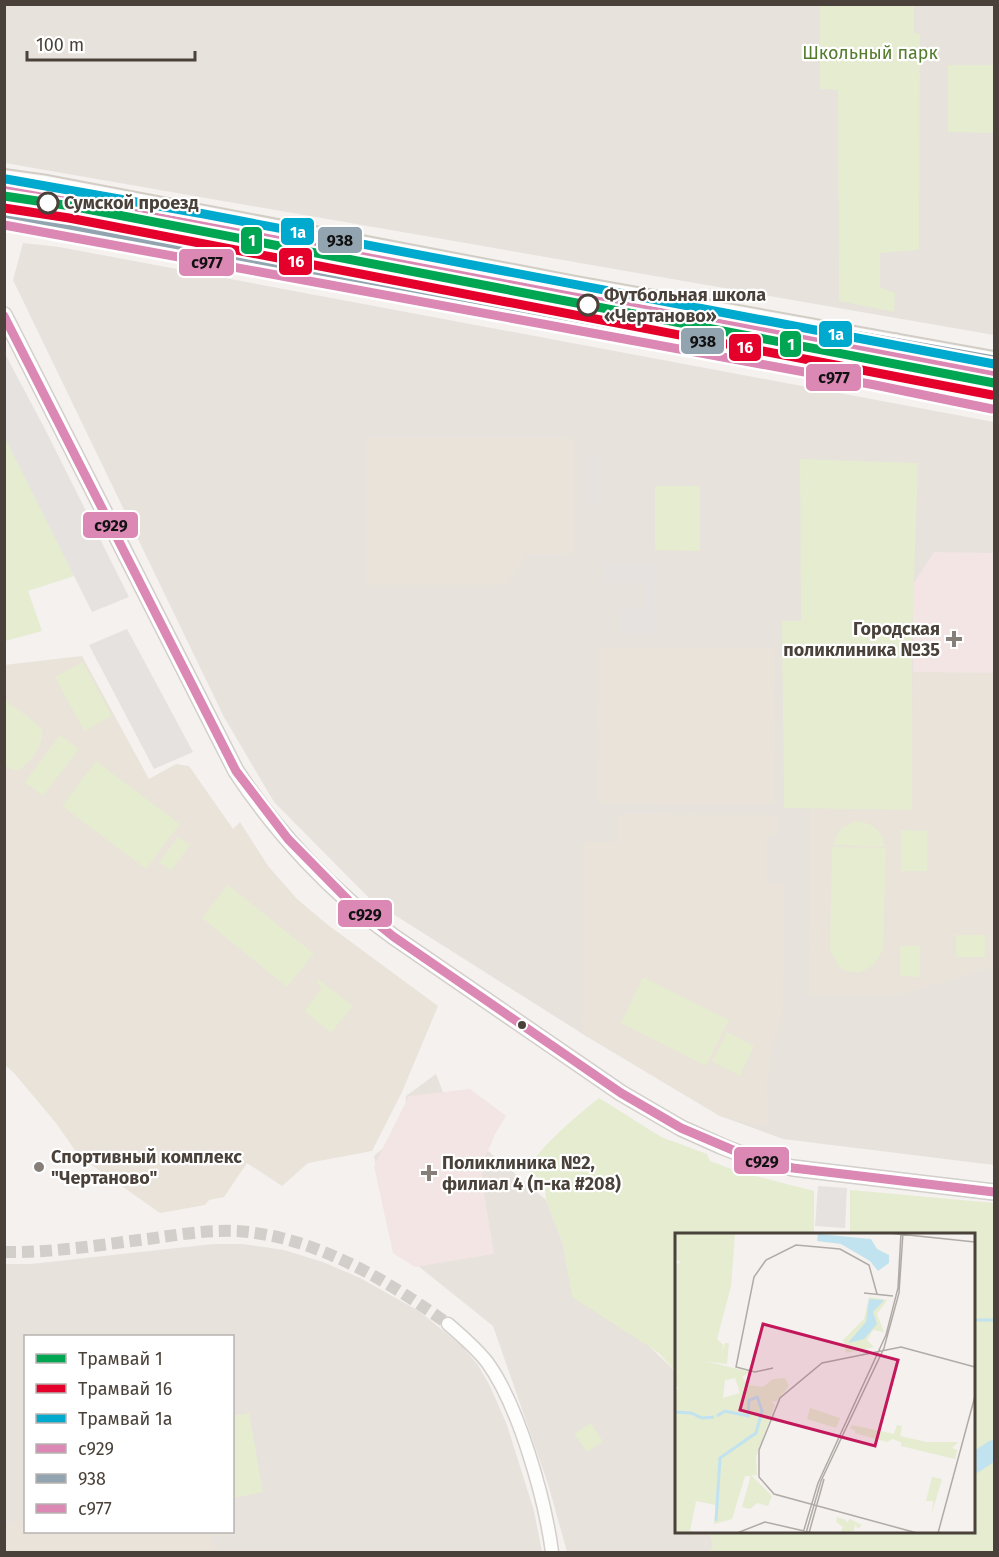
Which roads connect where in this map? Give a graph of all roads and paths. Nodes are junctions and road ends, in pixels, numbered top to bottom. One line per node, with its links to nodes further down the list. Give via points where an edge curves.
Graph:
1 (4, 178): 4 (main road)
2 (4, 213): 7 (main road)
3 (4, 315): 10 (street, via 236,771 278,830 361,912 621,1093 721,1146 793,1168)
4 (837, 331): 5 (main road); 7 (main road, via 842,335 842,353)
5 (895, 342): 6 (main road); 8 (main road, via 887,347 882,361)
6 (994, 360)
7 (824, 364): 8 (main road)
8 (888, 375): 9 (main road)
9 (994, 397)
10 (994, 1192)
11 (448, 1324): 12 (street, via 478,1351 503,1390 538,1486)
12 (552, 1552)

